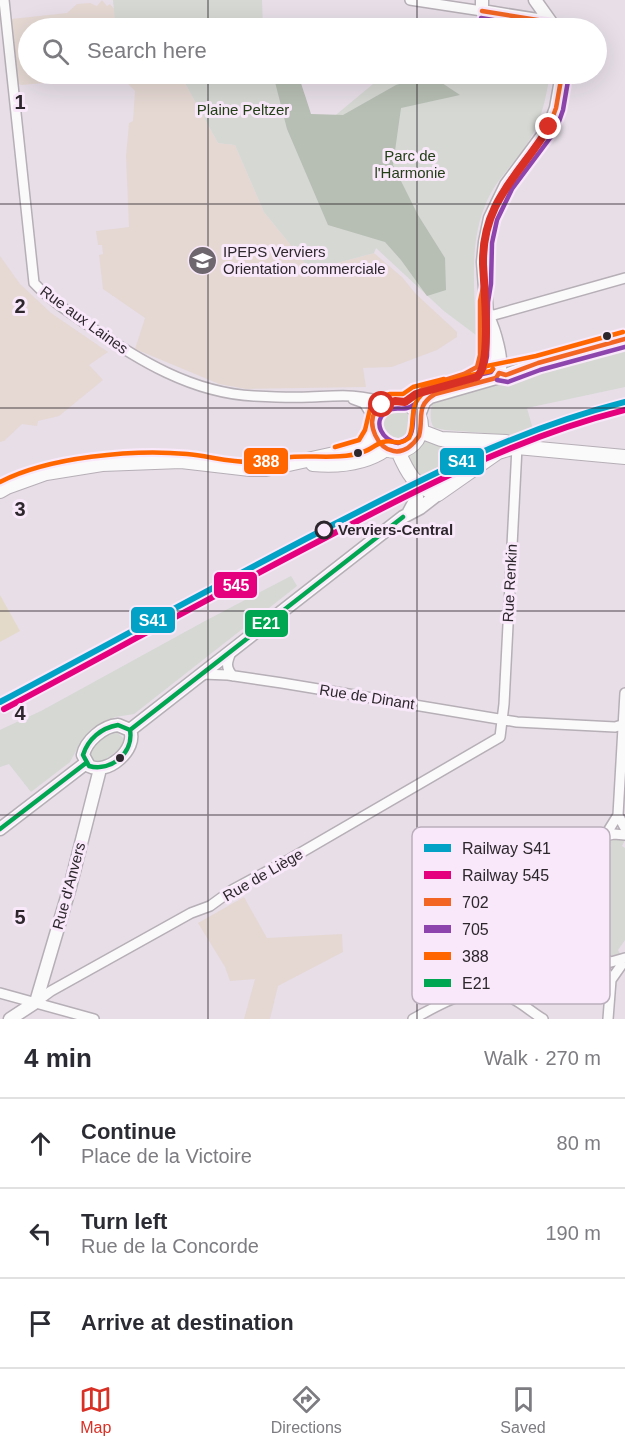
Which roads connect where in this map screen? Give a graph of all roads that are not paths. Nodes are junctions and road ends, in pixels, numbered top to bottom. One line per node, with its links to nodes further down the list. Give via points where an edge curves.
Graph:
1 (4, 0): 14 (street, Rue aux Laines, via 34,283 111,342 169,374 240,395)
2 (410, 0): 4 (street)
3 (535, 0): 6 (street)
4 (482, 6): 5 (street)
5 (519, 18)
6 (548, 18)
7 (560, 84): 9 (street, via 549,127 506,185 490,218 483,262)
8 (625, 278): 9 (street)
9 (486, 319): 12 (street, via 491,364); 13 (street)
10 (625, 339): 11 (street)
11 (538, 363): 12 (street); 12 (street, via 506,375)
12 (499, 369): 13 (street); 17 (street, via 496,378 430,397)
13 (481, 374): 15 (street, via 416,394)
14 (338, 396): 16 (street, Rue aux Laines, via 360,395); 18 (street, Rue aux Laines, via 361,401)
15 (405, 402): 16 (main road); 17 (main road)
16 (386, 403): 18 (main road)
17 (419, 415): 19 (main road)
18 (373, 417): 20 (main road)
19 (420, 431): 21 (main road, via 441,439); 23 (main road, via 414,444)
20 (373, 433): 23 (main road, via 376,441); 25 (main road, via 357,449)
21 (470, 440): 22 (main road, via 506,442); 26 (main road, via 481,455)
22 (517, 447): 24 (main road); 26 (main road, via 498,452); 35 (street, Rue Renkin)
23 (392, 450): 25 (main road, via 345,464); 27 (main road)
24 (625, 457)
25 (296, 464): 28 (main road, via 256,470 181,461 102,464 46,473)
26 (464, 475): 29 (main road)
27 (413, 481): 29 (main road); 30 (street, via 417,497)
28 (0, 491)
29 (438, 494): 30 (street)
30 (410, 512): 31 (street)
31 (231, 652): 32 (street); 33 (street, via 227,668)
32 (202, 674): 33 (street, Rue de Dinant); 37 (street)
33 (233, 675): 35 (street, Rue de Dinant)
34 (625, 693): 36 (street)
35 (501, 719): 36 (street, Rue de Dinant); 51 (street, Rue de Liège, via 500,737 492,742)
36 (624, 725): 40 (street)
37 (130, 730): 38 (street, via 118,725 104,730 87,744 83,755); 39 (street, via 132,740 126,751)
38 (86, 763): 39 (street); 43 (street)
39 (100, 769): 51 (street, Rue d'Anvers)
40 (618, 815): 41 (street); 42 (street)
41 (610, 827)
42 (625, 828)
43 (0, 829)
44 (610, 835): 45 (street)
45 (625, 835)
46 (625, 959): 47 (street); 48 (street)
47 (610, 962)
48 (611, 980): 50 (street)
49 (0, 993): 51 (street)
50 (610, 993)
51 (36, 1002): 55 (street, Rue de Liège); 56 (street)
52 (442, 1004): 57 (street)
53 (519, 1004): 58 (street)
54 (609, 1004): 59 (street)
55 (10, 1019)
56 (94, 1019)
57 (413, 1019)
58 (543, 1019)
59 (608, 1019)

